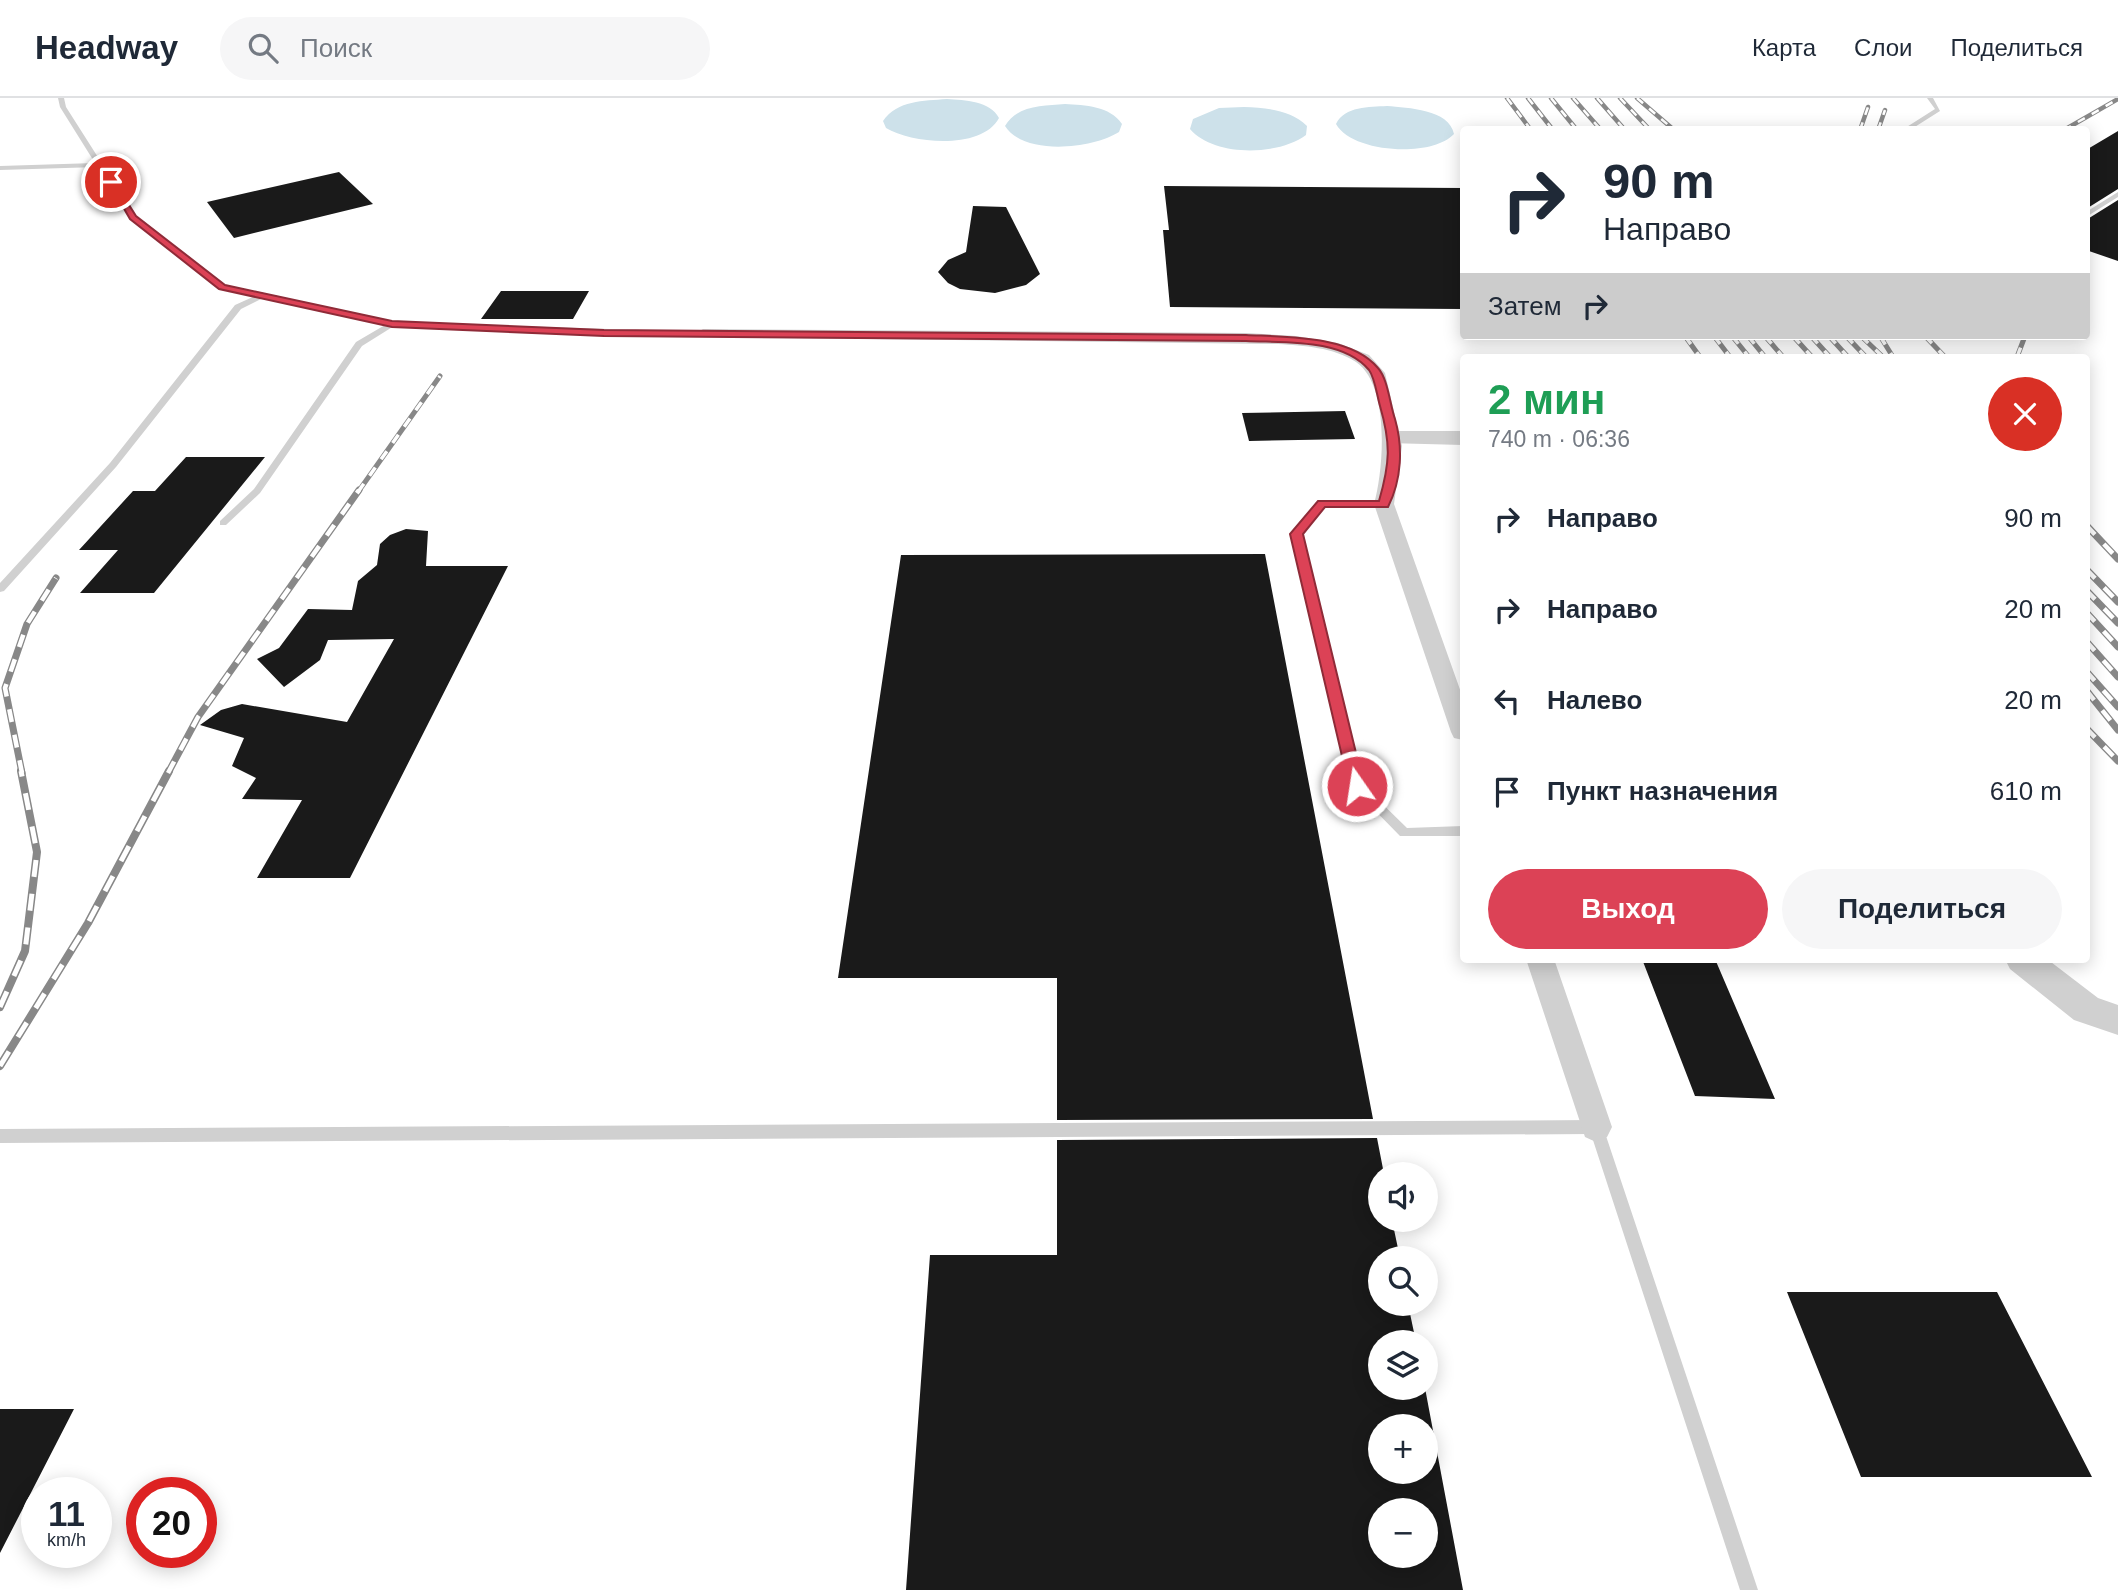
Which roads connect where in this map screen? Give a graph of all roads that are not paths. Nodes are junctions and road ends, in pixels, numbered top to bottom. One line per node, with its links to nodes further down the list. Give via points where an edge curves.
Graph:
1 (61, 98): 4 (lane)
2 (1930, 98): 3 (lane, via 1938,110)
3 (1912, 126)
4 (99, 165): 5 (lane); 8 (lane, via 133,218 222,287)
5 (0, 168)
6 (2118, 194): 7 (lane)
7 (2090, 212)
8 (261, 296): 9 (lane); 15 (lane, via 238,307 113,465)
9 (392, 324): 10 (lane); 14 (lane, via 359,344 257,491)
10 (704, 334): 11 (street, via 1305,341 1348,351 1375,370)
11 (1395, 438): 12 (street); 13 (street, via 1394,469)
12 (1460, 438)
13 (1384, 504): 16 (street); 17 (lane, via 1322,503 1296,534 1357,786 1404,833)
14 (223, 523)
15 (0, 589)
16 (1460, 723)
17 (1460, 831)
18 (1541, 963): 21 (street)
19 (2027, 963): 20 (street, via 2086,1009)
20 (2118, 1020)
21 (1595, 1127): 22 (lane); 23 (lane)
22 (0, 1136)
23 (1749, 1590)

